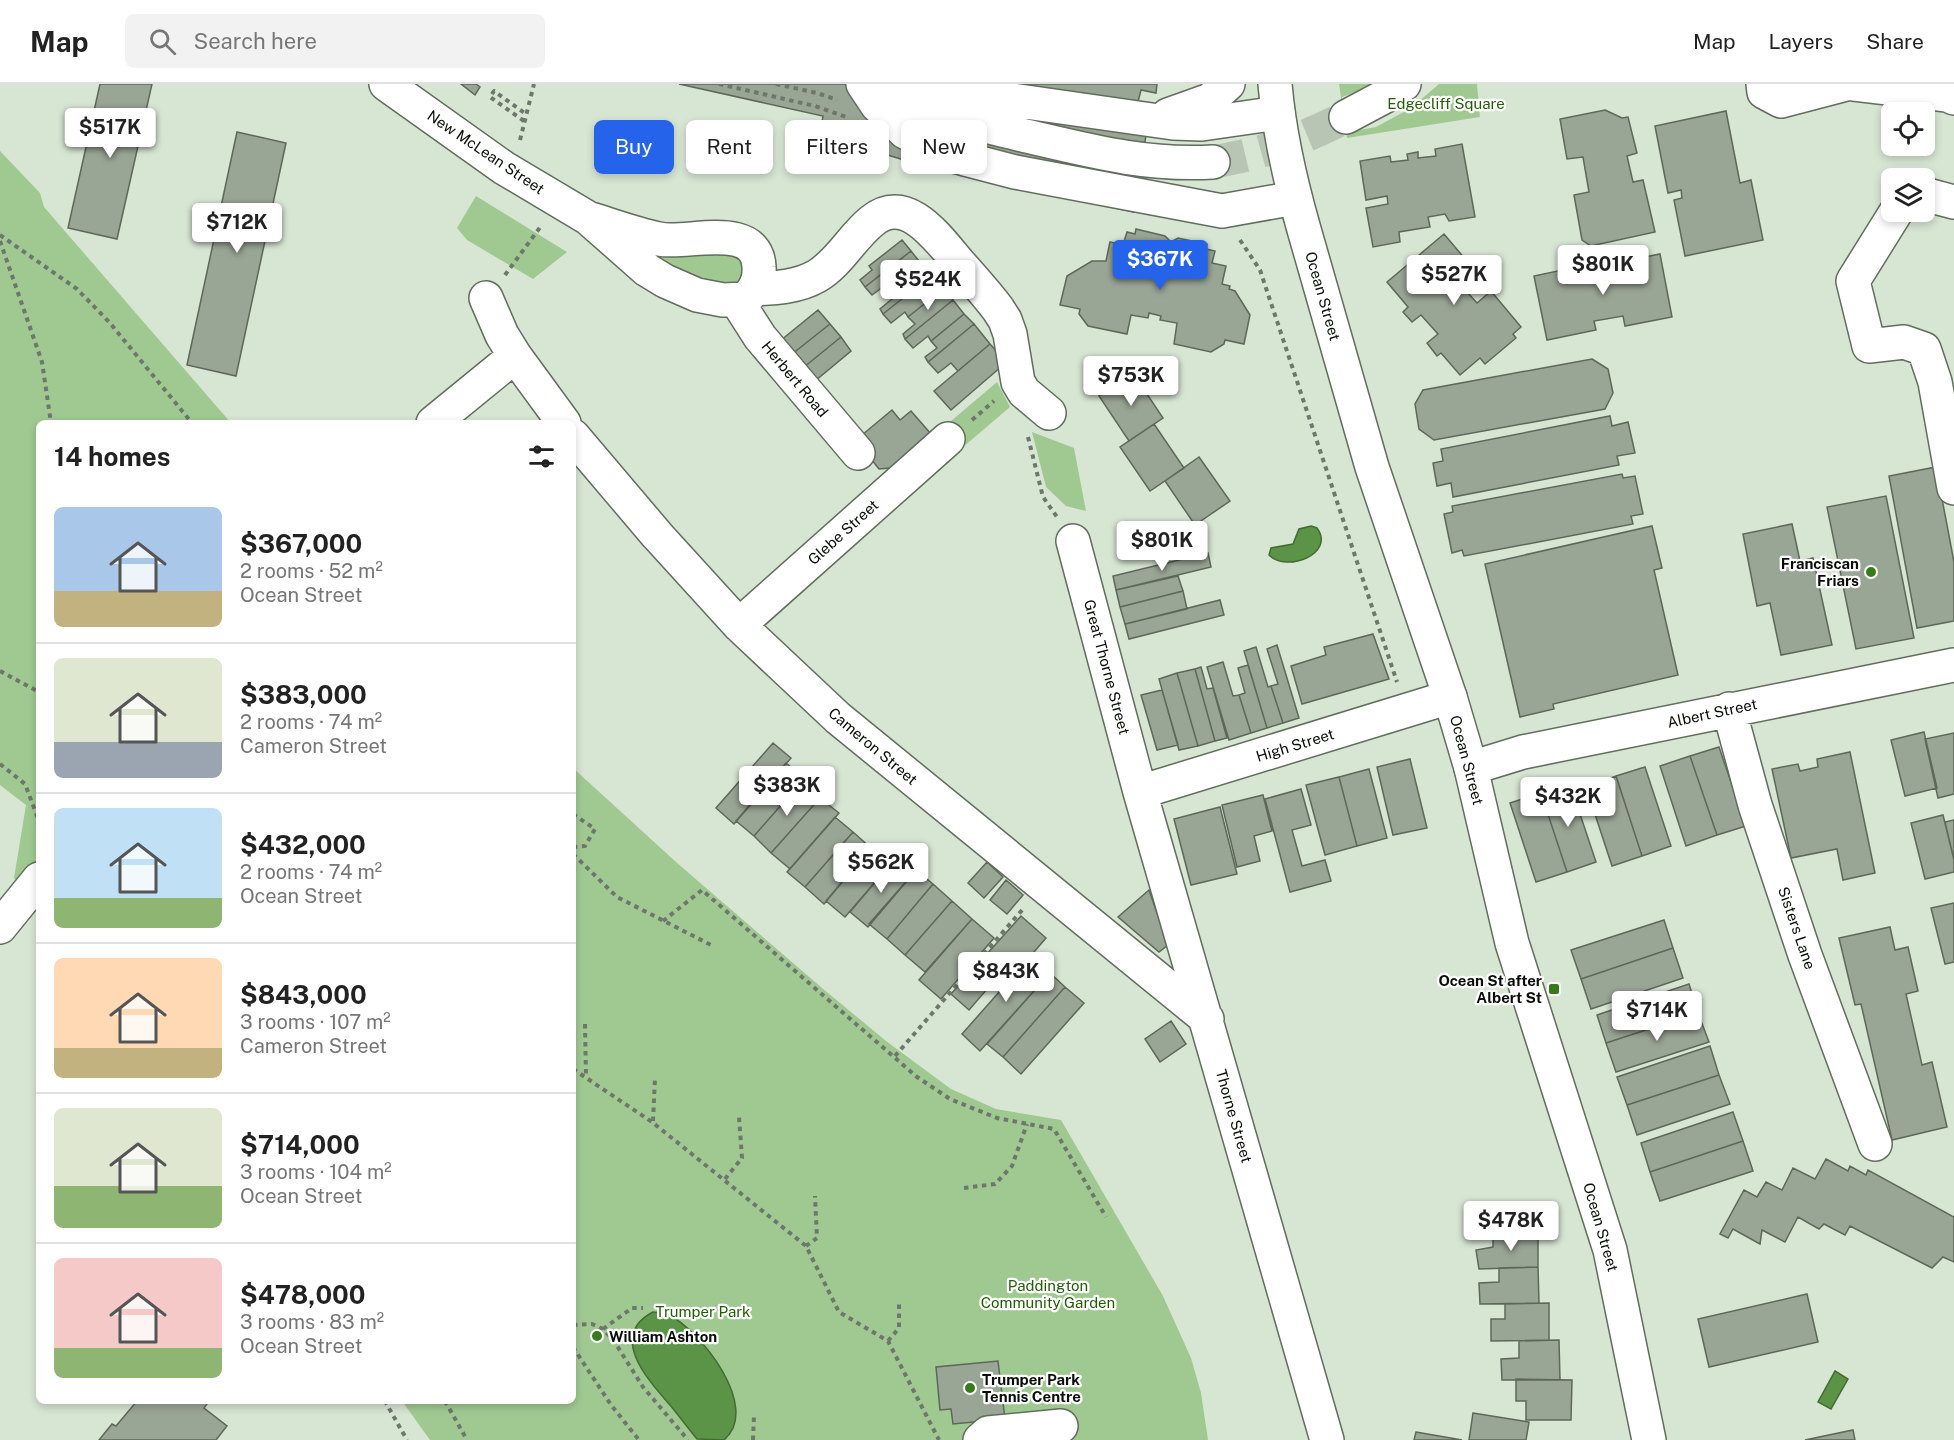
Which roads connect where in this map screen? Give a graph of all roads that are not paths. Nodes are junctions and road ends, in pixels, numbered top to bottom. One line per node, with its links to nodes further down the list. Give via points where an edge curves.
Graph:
1 (386, 84): 18 (street, New McLean Street, via 504,168)
2 (863, 84): 16 (street, via 877,105 906,132 965,159 1222,211)
3 (875, 84): 14 (street, via 917,107 948,117 1094,152 1181,164)
4 (915, 84): 13 (street)
5 (1228, 84): 13 (street, via 1210,100)
6 (1404, 84): 12 (street)
7 (1763, 84): 8 (street, via 1764,92 1781,101)
8 (1846, 84)
9 (1854, 84): 11 (street)
10 (1276, 98): 13 (street, via 1202,124); 16 (street, Ocean Street)
11 (1954, 98)
12 (1346, 117)
13 (1155, 119)
14 (1213, 162)
15 (1935, 197): 17 (street)
16 (1295, 198): 33 (street, Ocean Street, via 1372,467)
17 (1954, 202)
18 (588, 218): 20 (street, New McLean Street, via 647,270 697,296); 20 (street, New McLean Street, via 659,239 738,240 753,249)
19 (1890, 222): 29 (street, via 1853,281 1869,346 1904,342 1924,350 1935,382)
20 (750, 283): 25 (street, via 784,267 820,261 848,246 870,222 885,214 903,213 926,225 991,299 1010,334 1018,382); 28 (street, Herbert Road, via 760,337)
21 (486, 298): 22 (street)
22 (515, 356): 23 (street); 24 (street)
23 (437, 420)
24 (562, 420)
25 (1037, 421)
26 (948, 439): 31 (street, Glebe Street)
27 (576, 440): 31 (street, Cameron Street)
28 (858, 453)
29 (1954, 488)
30 (1073, 541): 36 (street, Great Thorne Street)
31 (739, 625): 39 (street, Cameron Street, via 838,718)
32 (1954, 665): 34 (street, Albert Street)
33 (1450, 698): 35 (street, Ocean Street); 36 (street, High Street)
34 (1729, 709): 35 (street, Albert Street, via 1523,752); 40 (street, Sisters Lane, via 1755,806 1805,955)
35 (1471, 768): 44 (street, Ocean Street, via 1512,943 1610,1250)
36 (1140, 792): 39 (street, Thorne Street)
37 (36, 883): 38 (street)
38 (0, 927)
39 (1207, 1019): 43 (street, Thorne Street)
40 (1875, 1144)
41 (1061, 1426): 42 (street, via 988,1433)
42 (980, 1440)
43 (1327, 1440)
44 (1649, 1440)

